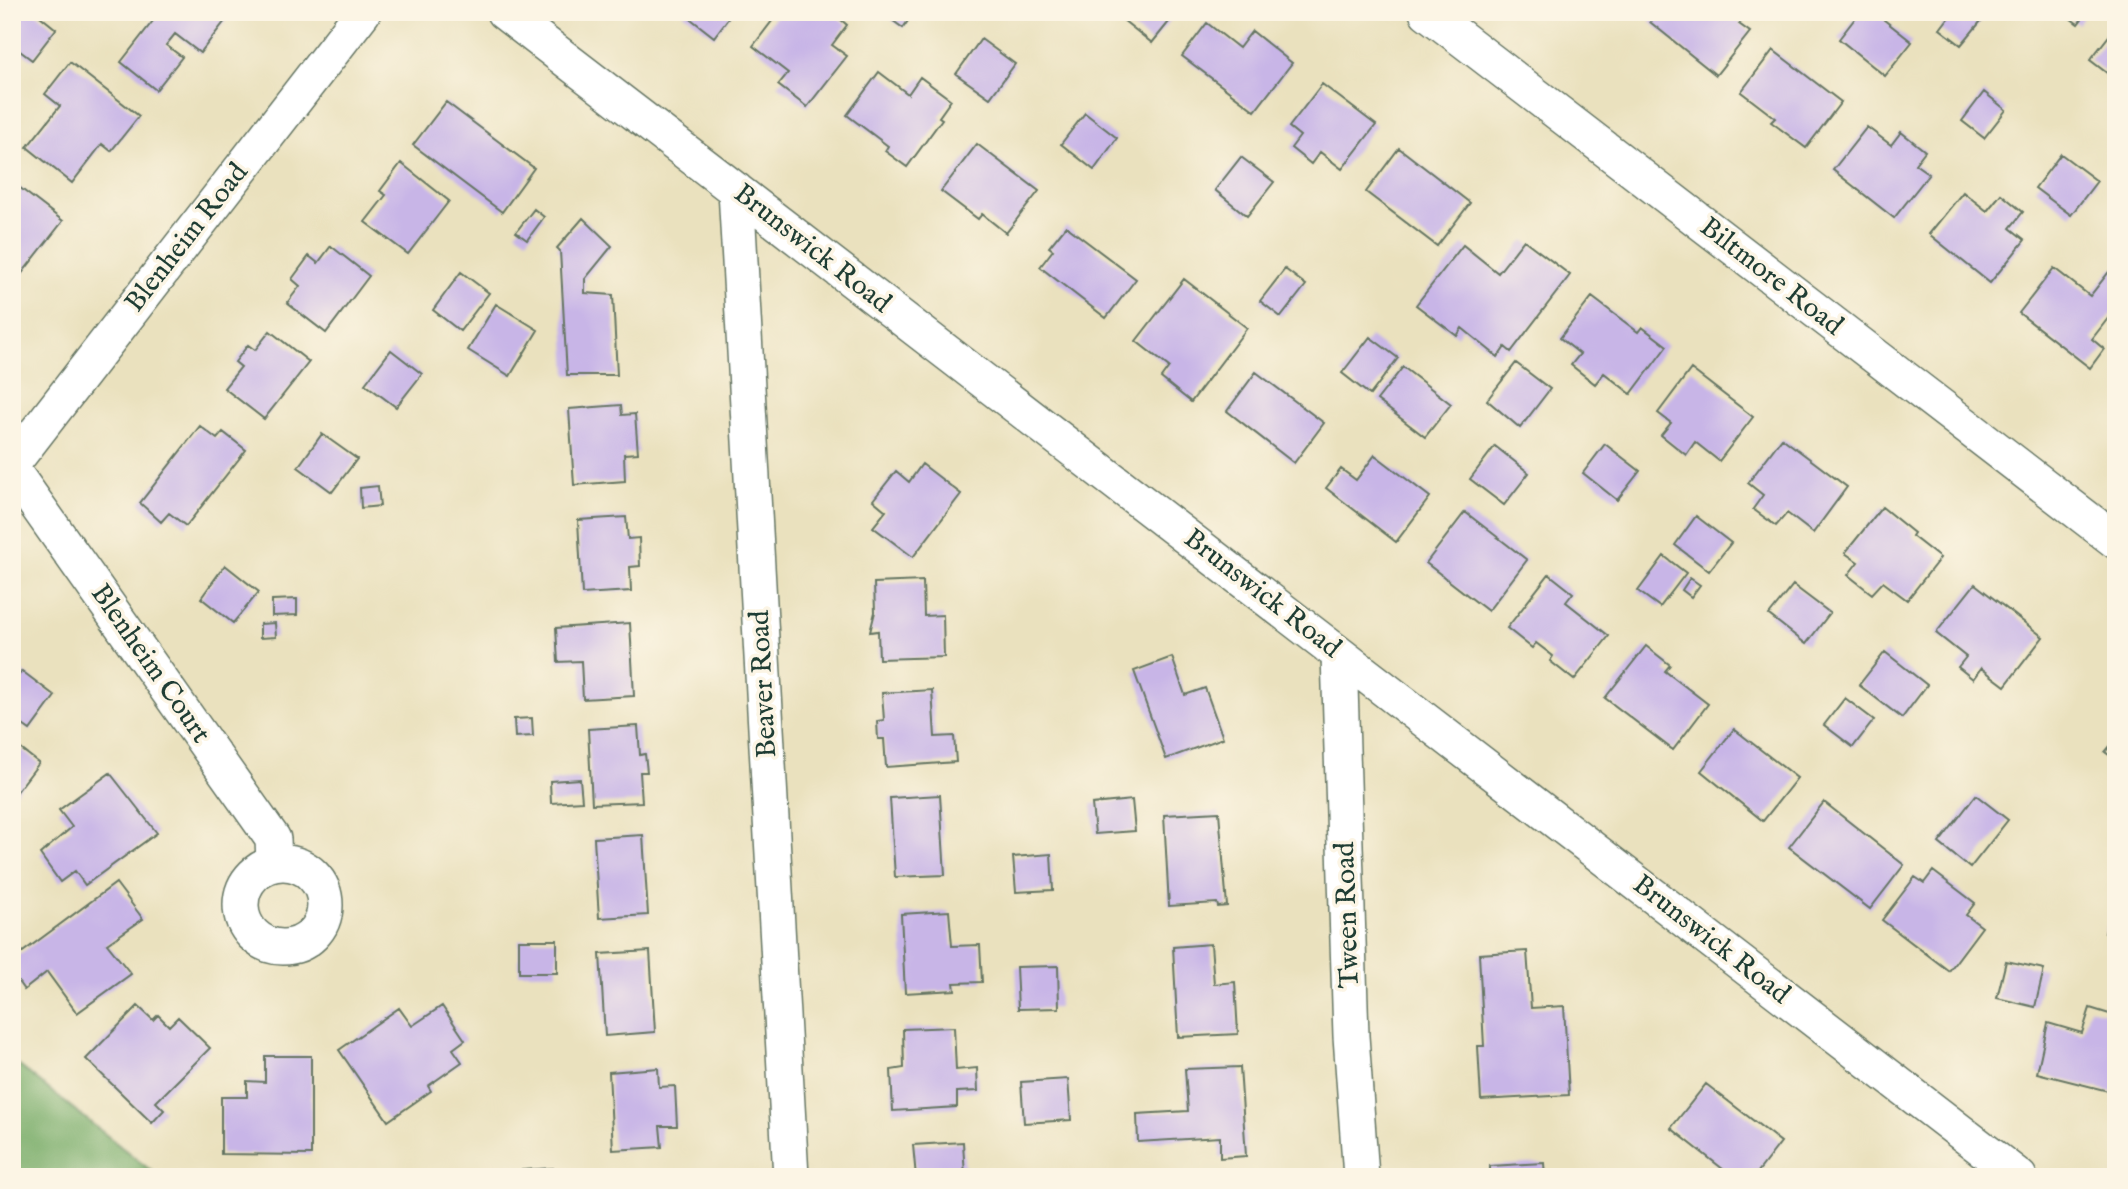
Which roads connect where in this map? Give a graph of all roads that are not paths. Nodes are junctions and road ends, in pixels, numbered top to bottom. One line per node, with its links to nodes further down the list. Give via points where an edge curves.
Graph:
1 (363, 12): 5 (street, Blenheim Road)
2 (504, 12): 4 (street, Brunswick Road)
3 (1427, 12): 6 (street, Biltmore Road)
4 (736, 190): 7 (street, Brunswick Road); 9 (street, Beaver Road)
5 (12, 467): 8 (street, Blenheim Court, via 273,839)
6 (2116, 541)
7 (1339, 654): 10 (street, Tween Road, via 1351,1036); 11 (street, Brunswick Road)
8 (274, 863)
9 (791, 1177)
10 (1361, 1177)
11 (2020, 1177)

